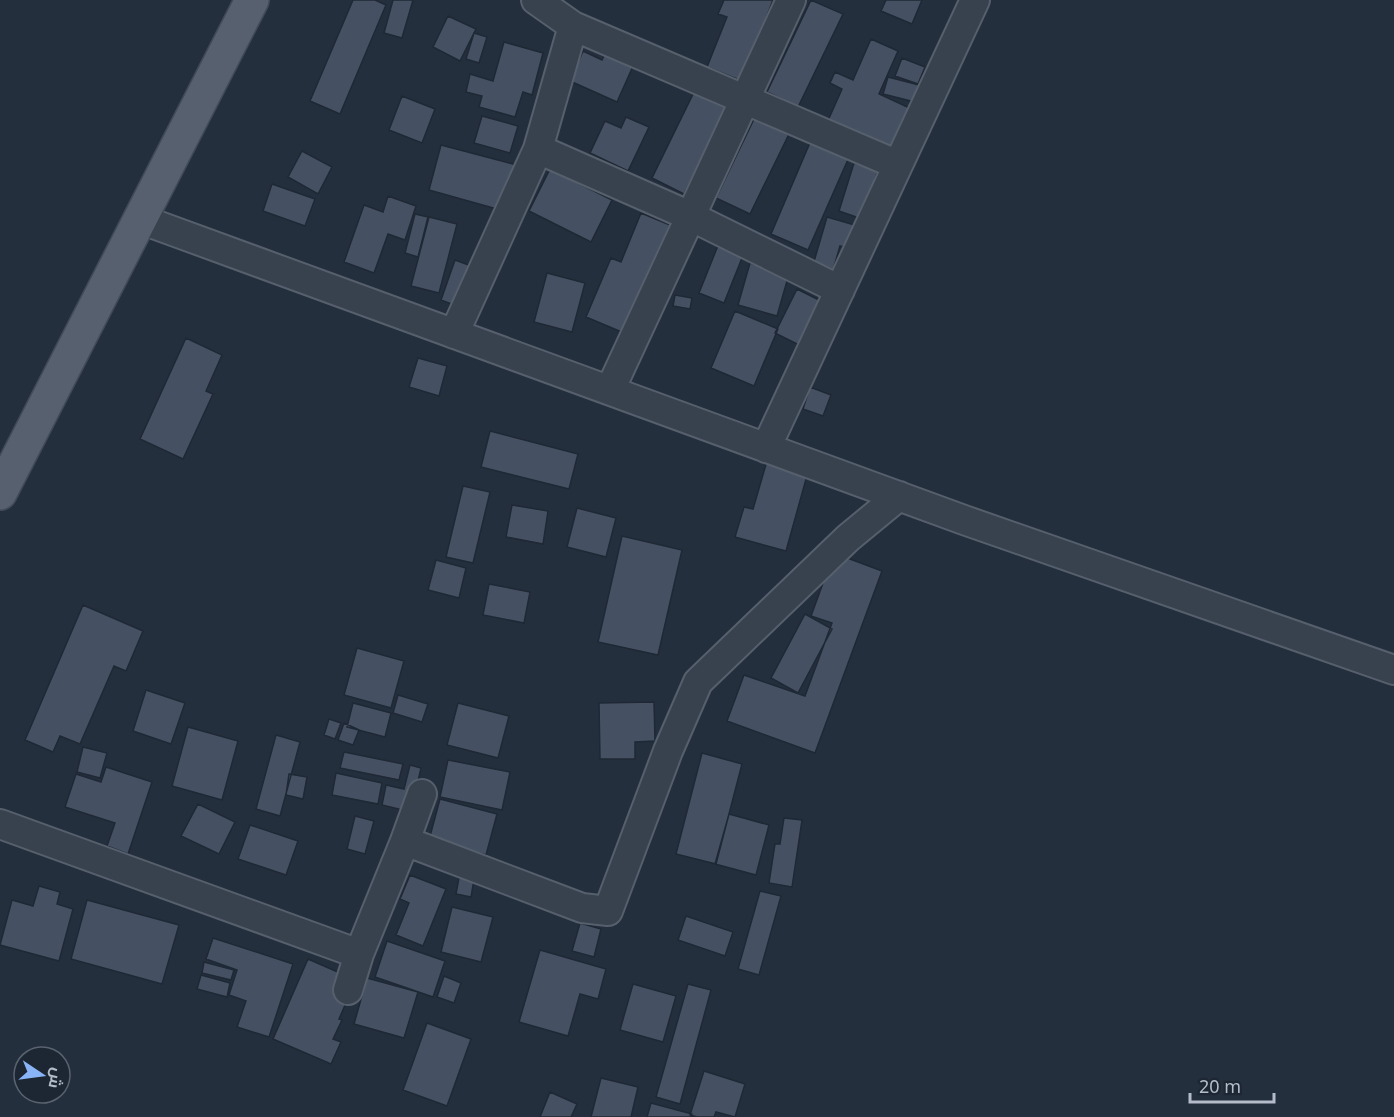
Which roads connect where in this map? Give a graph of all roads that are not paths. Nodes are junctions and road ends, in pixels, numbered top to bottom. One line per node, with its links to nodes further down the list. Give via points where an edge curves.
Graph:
1 (252, 0): 10 (main road)
2 (536, 0): 5 (street)
3 (791, 0): 6 (street)
4 (975, 0): 8 (street)
5 (573, 26): 6 (street); 7 (street)
6 (745, 99): 8 (street); 9 (street)
7 (538, 149): 9 (street); 12 (street)
8 (898, 165): 11 (street)
9 (690, 216): 11 (street); 13 (street)
10 (140, 219): 12 (street); 15 (main road)
11 (840, 290): 14 (street)
12 (454, 334): 13 (street)
13 (610, 390): 14 (street)
14 (766, 448): 16 (street)
15 (0, 493)
16 (899, 496): 17 (street); 20 (street, via 848,538 698,682 608,911 582,908)
17 (1394, 670)
18 (422, 794): 20 (street)
19 (0, 824): 21 (street)
20 (405, 841): 21 (street)
21 (359, 954): 22 (street)
22 (348, 990)

